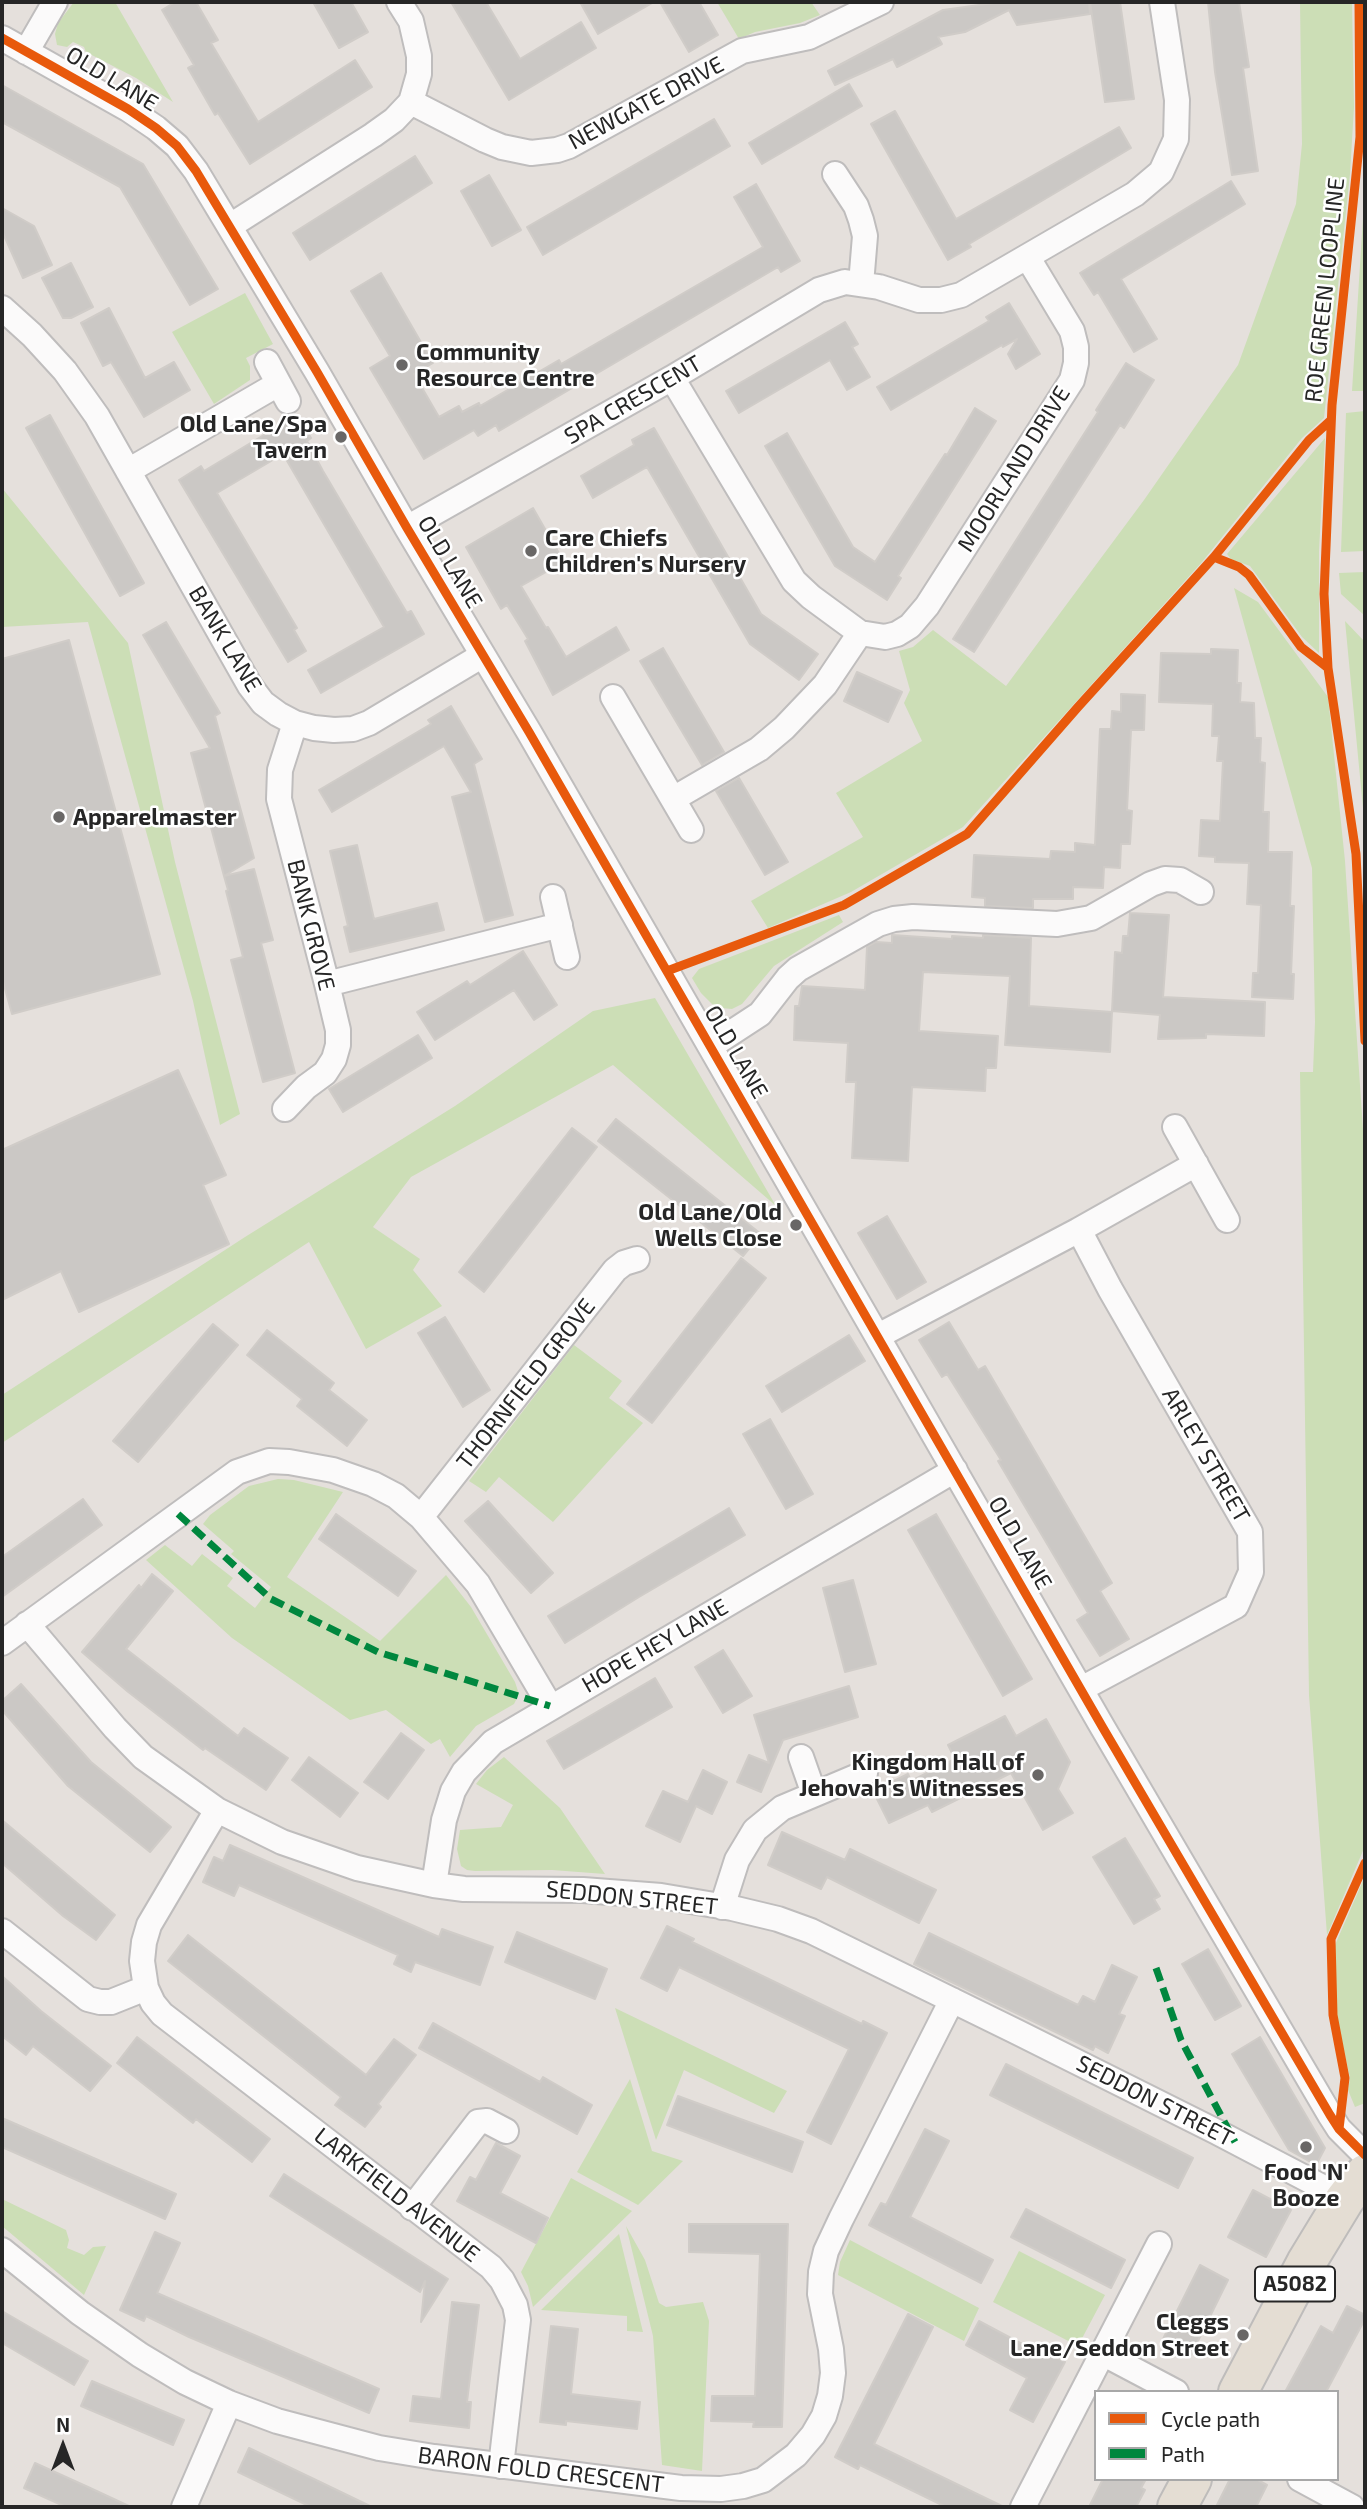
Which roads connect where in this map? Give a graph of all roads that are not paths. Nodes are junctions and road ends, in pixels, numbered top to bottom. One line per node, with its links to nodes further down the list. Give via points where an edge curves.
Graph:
1 (55, 2): 6 (street)
2 (399, 2): 7 (street, via 411,21 419,56)
3 (881, 2): 7 (street, NEWGATE DRIVE, via 809,37 742,51 557,150 531,153 502,147)
4 (1162, 2): 10 (street, SPA CRESCENT, via 1177,100 1177,139 1169,157 1161,172 1142,189)
5 (2, 38): 6 (street, OLD LANE)
6 (26, 52): 9 (street, OLD LANE, via 156,128 177,146)
7 (411, 102): 9 (street, via 373,135)
8 (835, 174): 11 (street, via 856,206 865,236)
9 (230, 226): 16 (street, OLD LANE)
10 (1028, 258): 11 (street, SPA CRESCENT, via 961,295 941,300 919,300); 17 (street, MOORLAND DRIVE, via 1072,331 1076,363 1072,380 927,606 904,631 885,637)
11 (861, 284): 13 (street, SPA CRESCENT, via 845,282 820,290)
12 (2, 308): 15 (street, BANK LANE, via 65,371)
13 (672, 378): 16 (street, SPA CRESCENT); 17 (street, via 794,581)
14 (278, 383): 15 (street)
15 (128, 471): 20 (street, BANK LANE, via 250,686 263,702)
16 (407, 528): 18 (street, OLD LANE)
17 (860, 633): 21 (street, via 825,685 785,728 759,749)
18 (483, 655): 20 (street, BANK LANE, via 353,729); 28 (street, OLD LANE)
19 (613, 697): 21 (street)
20 (295, 723): 27 (street, BANK GROVE, via 280,770 279,799)
21 (673, 799): 22 (street)
22 (691, 830)
23 (1201, 892): 28 (street, via 1180,880 1173,869 1102,913 1080,921 1038,925 913,917 878,924 798,969 760,1014)
24 (553, 897): 25 (street)
25 (560, 925): 26 (street); 27 (street)
26 (567, 957)
27 (327, 984): 29 (street, BANK GROVE, via 338,1030 334,1059)
28 (710, 1046): 35 (street, OLD LANE)
29 (285, 1109)
30 (1175, 1127): 31 (street)
31 (1196, 1164): 32 (street); 33 (street)
32 (1227, 1220)
33 (1079, 1230): 35 (street); 40 (street, ARLEY STREET, via 1250,1532 1251,1572 1236,1606)
34 (637, 1259): 37 (street, THORNFIELD GROVE, via 615,1270)
35 (877, 1336): 36 (street, OLD LANE)
36 (955, 1470): 40 (street, OLD LANE); 41 (street, HOPE HEY LANE)
37 (421, 1517): 38 (street, via 396,1496 354,1476 289,1462 253,1465); 41 (street, via 478,1584)
38 (27, 1624): 39 (street); 45 (street, SEDDON STREET, via 143,1757)
39 (2, 1643)
40 (1081, 1689): 52 (street, OLD LANE, via 1330,2115)
41 (550, 1706): 46 (street, HOPE HEY LANE, via 493,1742 464,1772 444,1820)
42 (801, 1757): 44 (street)
43 (865, 1773): 44 (street)
44 (814, 1794): 47 (street, via 782,1808 755,1830 737,1860)
45 (216, 1810): 46 (street, SEDDON STREET, via 325,1858); 49 (street, via 149,1925 142,1961)
46 (434, 1885): 47 (street, SEDDON STREET, via 661,1896)
47 (722, 1907): 50 (street, SEDDON STREET, via 811,1931)
48 (2, 1931): 49 (street, via 88,1998 111,2002)
49 (146, 1989): 54 (street, LARKFIELD AVENUE, via 163,2014)
50 (952, 2000): 53 (street, SEDDON STREET, via 1215,2131); 64 (street, BARON FOLD CRESCENT, via 827,2251 820,2294 832,2373 824,2416 796,2455 763,2480)
51 (506, 2131): 54 (street, via 487,2121 478,2122)
52 (1365, 2155)
53 (1355, 2187): 59 (main road, A5082, via 1306,2263)
54 (412, 2208): 61 (street, LARKFIELD AVENUE, via 491,2267 515,2305 518,2320)
55 (1159, 2244): 57 (street)
56 (2, 2250): 60 (street, BARON FOLD CRESCENT, via 79,2314 185,2382)
57 (1104, 2354): 58 (street); 66 (street)
58 (1172, 2390)
59 (1239, 2390)
60 (229, 2403): 61 (street, BARON FOLD CRESCENT, via 379,2448); 65 (street)
61 (501, 2466): 64 (street, BARON FOLD CRESCENT)
62 (1191, 2481): 67 (main road)
63 (1304, 2481): 68 (street)
64 (679, 2498)
65 (184, 2507)
66 (1023, 2507)
67 (1177, 2507)
68 (1352, 2507)

